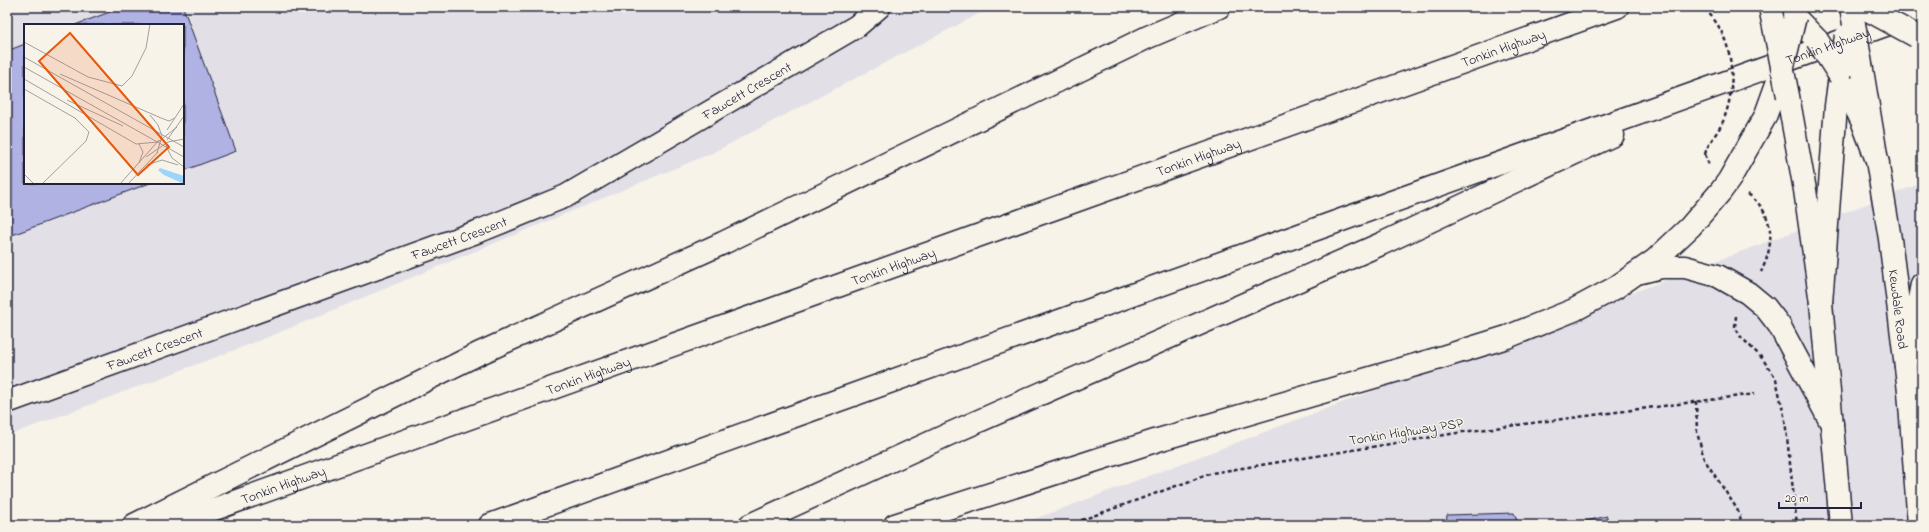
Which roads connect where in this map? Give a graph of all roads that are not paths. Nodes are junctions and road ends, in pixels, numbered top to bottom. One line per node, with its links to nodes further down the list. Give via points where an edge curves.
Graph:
1 (879, 7): 17 (main road, Fawcett Crescent, via 857,26 566,196 482,230)
2 (1219, 7): 19 (main road, via 1141,41 723,243 478,354)
3 (1617, 7): 20 (main road, Tonkin Highway)
4 (1770, 7): 9 (main road, bridge)
5 (1855, 8): 8 (main road, bridge); 10 (main road, bridge, via 1846,36); 12 (main road, bridge)
6 (1793, 10): 9 (main road, bridge); 10 (main road, bridge, via 1817,40)
7 (1922, 12): 11 (main road, Tonkin Highway)
8 (1922, 38)
9 (1782, 70): 13 (main road, via 1765,117 1722,191 1690,227 1655,260); 15 (main road, bridge)
10 (1840, 76): 12 (main road)
11 (1734, 79): 21 (main road, Tonkin Highway); 22 (main road, via 1381,244 947,435)
12 (1851, 100): 15 (main road); 16 (main road, Kewdale Road, via 1878,163)
13 (1636, 273): 18 (main road, via 1661,267 1685,267 1718,276 1748,293 1765,307 1779,325); 23 (main road, via 1615,288 1574,310 1507,337 1158,440)
14 (1922, 284): 16 (main road)
15 (1821, 303): 18 (main road)
16 (1906, 366): 25 (main road, Kewdale Road)
17 (7, 402)
18 (1832, 424): 24 (main road)
19 (134, 525)
20 (170, 525)
21 (490, 525)
22 (750, 525)
23 (895, 525)
24 (1841, 525)
25 (1919, 525)

